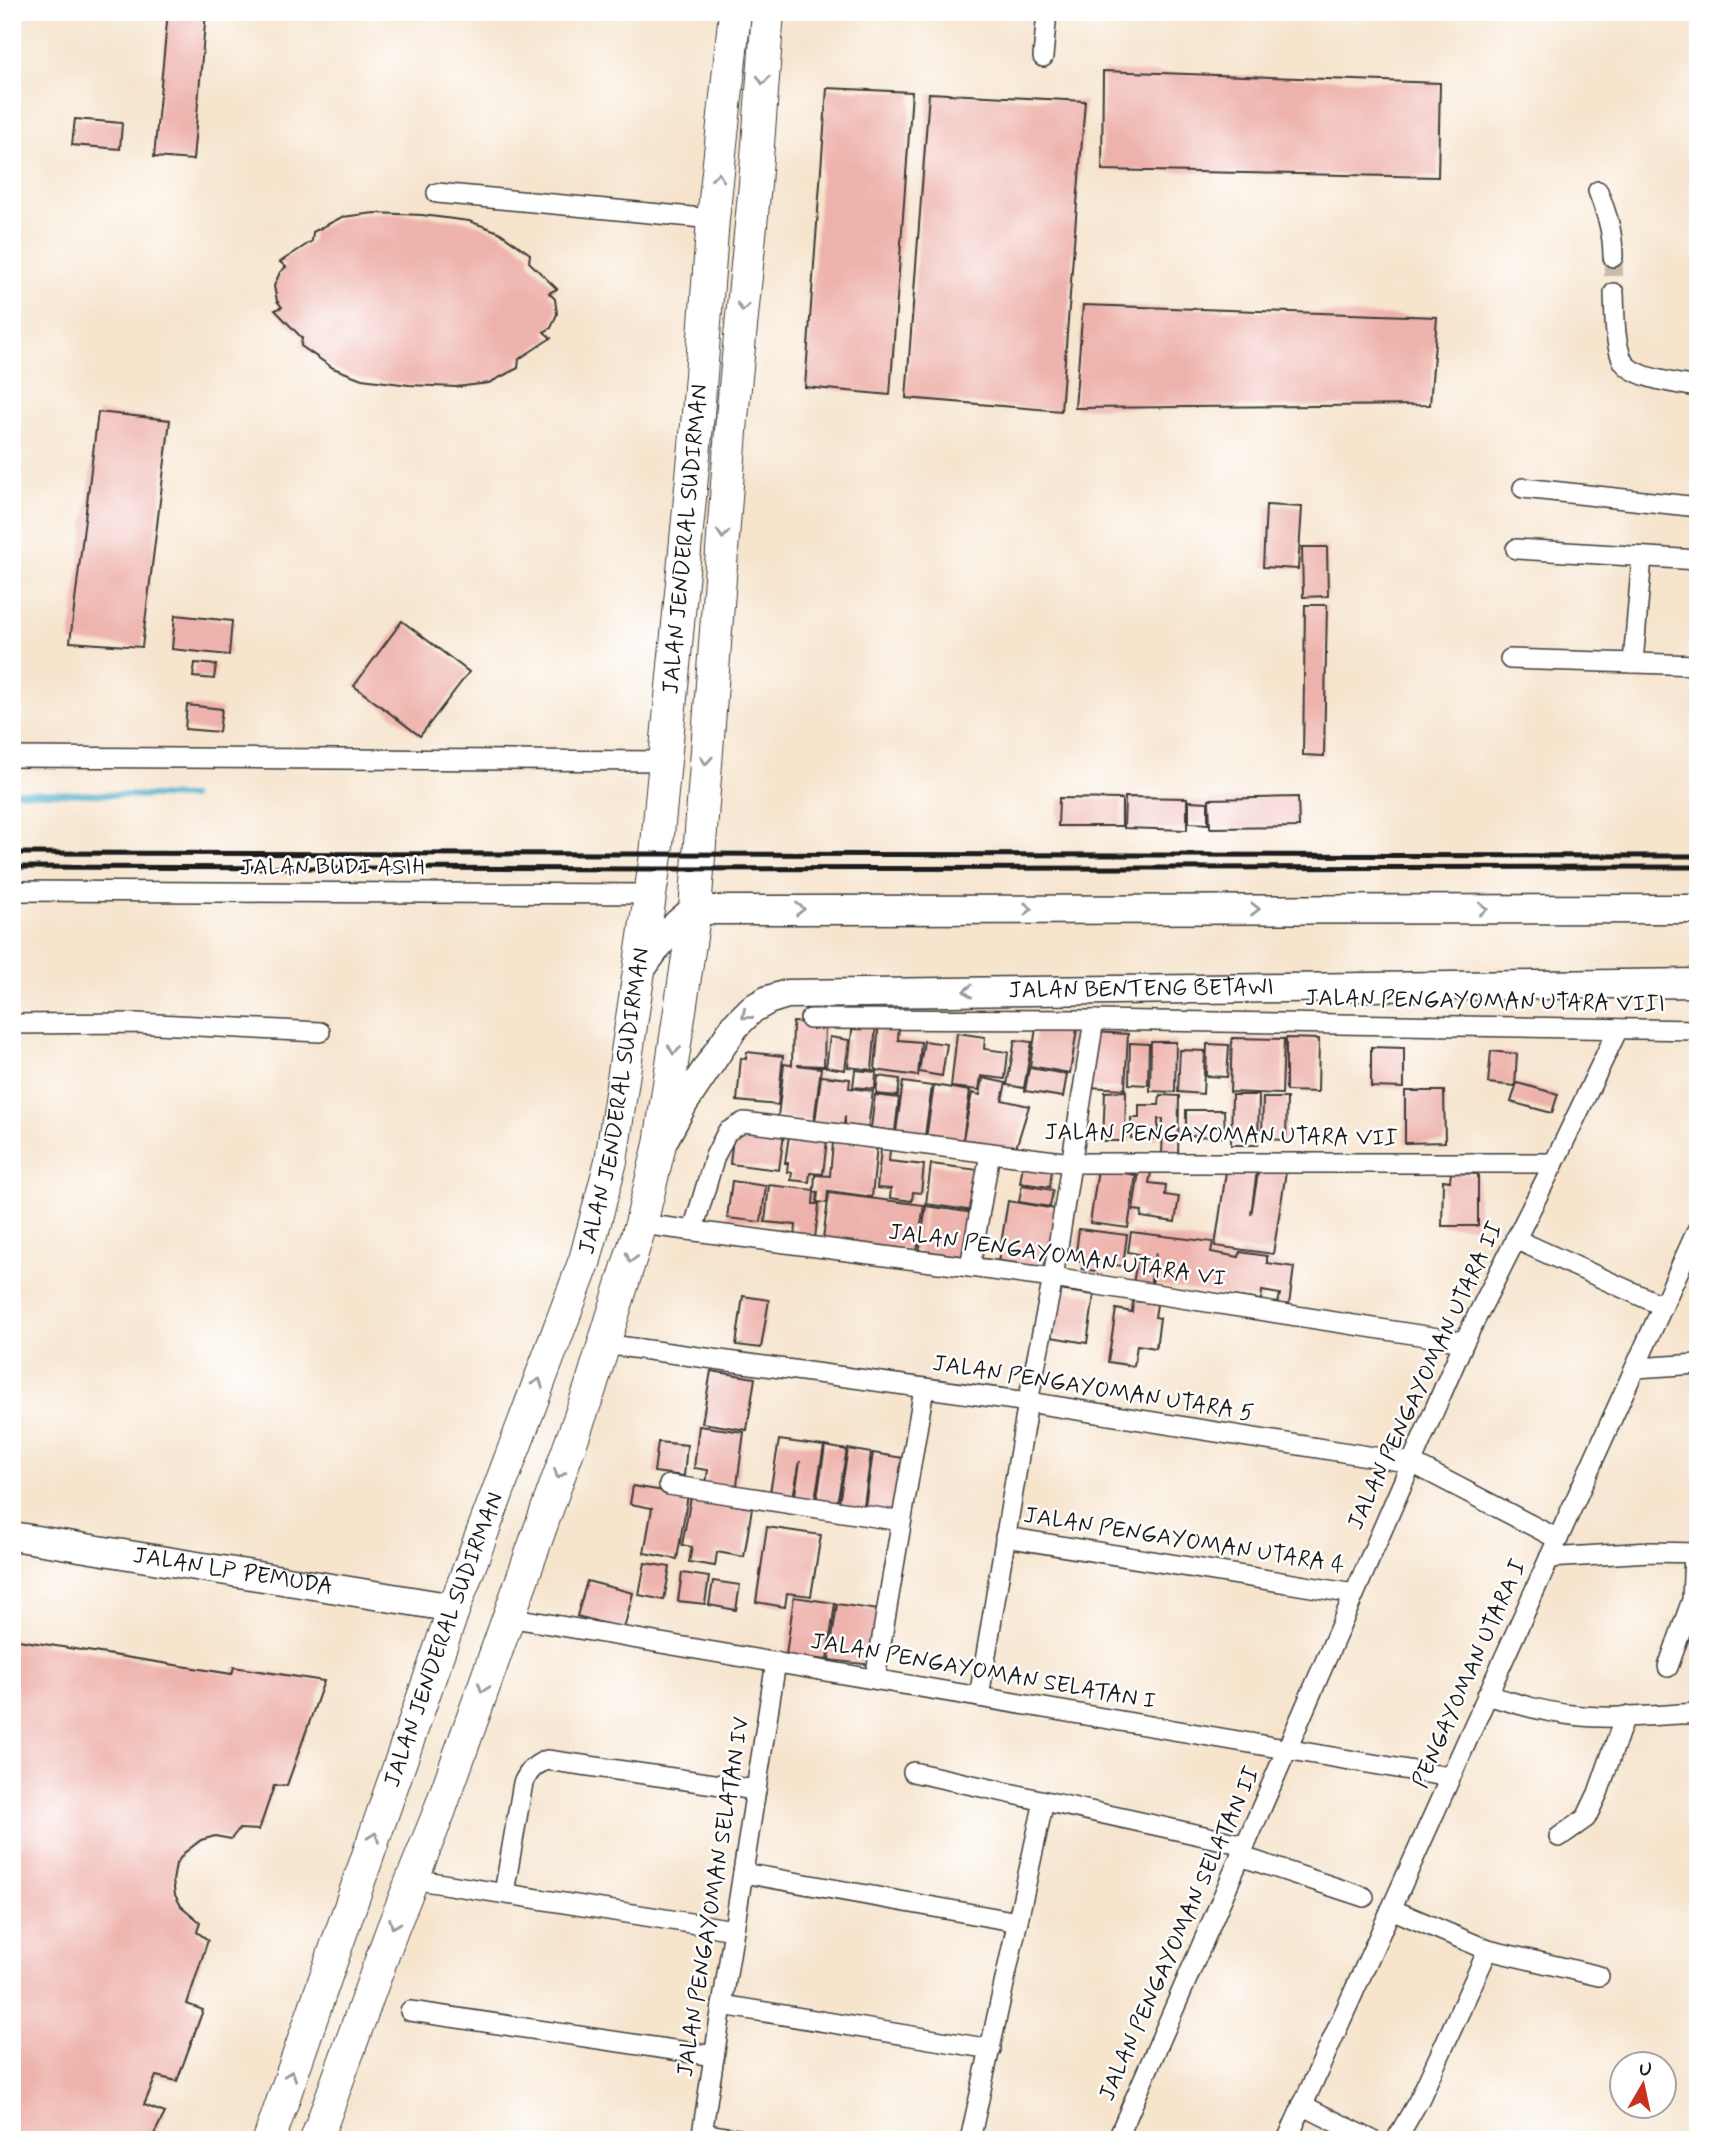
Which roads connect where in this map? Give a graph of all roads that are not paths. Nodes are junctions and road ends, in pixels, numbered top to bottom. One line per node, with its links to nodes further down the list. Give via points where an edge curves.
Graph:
1 (735, 12): 7 (main road, JALAN JENDERAL SUDIRMAN, one-way to 1)
2 (768, 12): 24 (main road, JALAN JENDERAL SUDIRMAN, one-way to 24)
3 (1047, 12): 4 (street)
4 (1043, 57)
5 (1598, 191): 8 (street, via 1612,229)
6 (437, 193): 7 (street)
7 (713, 219): 20 (main road, JALAN JENDERAL SUDIRMAN)
8 (1613, 257)
9 (1614, 293): 10 (street, via 1622,361 1630,369)
10 (1698, 387)
11 (1523, 488): 12 (street)
12 (1698, 507)
13 (1516, 549): 14 (street)
14 (1643, 557): 15 (street); 17 (street)
15 (1698, 559)
16 (1510, 659): 17 (street)
17 (1633, 663): 18 (street)
18 (1698, 665)
19 (12, 757): 20 (street)
20 (665, 761): 22 (main road, JALAN JENDERAL SUDIRMAN)
21 (12, 891): 22 (street, JALAN BUDI ASIH)
22 (651, 894): 25 (main road, JALAN JENDERAL SUDIRMAN)
23 (1698, 909): 24 (main road, one-way to 23)
24 (695, 910): 25 (main road, via 660,941); 34 (main road, JALAN JENDERAL SUDIRMAN, one-way to 34)
25 (640, 971): 33 (main road, JALAN JENDERAL SUDIRMAN)
26 (1698, 983): 35 (main road, JALAN BENTENG BETAWI, one-way to 35, via 787,994 752,1009 735,1026)
27 (810, 1019): 28 (street, JALAN PENGAYOMAN UTARA VIII)
28 (1094, 1020): 30 (street, JALAN PENGAYOMAN UTARA VIII); 37 (street)
29 (12, 1024): 32 (street, via 136,1023)
30 (1618, 1029): 31 (street, JALAN PENGAYOMAN UTARA VIII); 38 (street, JALAN PENGAYOMAN UTARA II)
31 (1698, 1030)
32 (320, 1032)
33 (620, 1101): 34 (main road); 61 (main road, JALAN JENDERAL SUDIRMAN, one-way to 33, via 585,1260 611,1161)
34 (666, 1108): 35 (main road, JALAN JENDERAL SUDIRMAN)
35 (660, 1144): 39 (main road, JALAN JENDERAL SUDIRMAN)
36 (990, 1153): 37 (street, JALAN PENGAYOMAN UTARA VII); 41 (street, JALAN PENGAYOMAN UTARA VII, via 744,1122 727,1132 715,1156); 43 (street)
37 (1071, 1163): 38 (street, JALAN PENGAYOMAN UTARA VII); 44 (street)
38 (1554, 1163): 42 (street, JALAN PENGAYOMAN UTARA II)
39 (641, 1224): 41 (street, JALAN PENGAYOMAN UTARA VI); 47 (main road, JALAN JENDERAL SUDIRMAN, one-way to 47)
40 (1698, 1228): 45 (street, PENGAYOMAN UTARA I)
41 (693, 1230): 43 (street, JALAN PENGAYOMAN UTARA VI)
42 (1515, 1240): 45 (street); 46 (street, JALAN PENGAYOMAN UTARA II)
43 (970, 1267): 44 (street, JALAN PENGAYOMAN UTARA VI)
44 (1053, 1278): 46 (street, JALAN PENGAYOMAN UTARA VI); 51 (street)
45 (1662, 1306): 49 (street, PENGAYOMAN UTARA I)
46 (1464, 1342): 52 (street, JALAN PENGAYOMAN UTARA II)
47 (604, 1344): 50 (street, JALAN PENGAYOMAN UTARA 5); 62 (main road, JALAN JENDERAL SUDIRMAN, one-way to 62)
48 (1698, 1364): 49 (street)
49 (1636, 1368): 57 (street, PENGAYOMAN UTARA I)
50 (923, 1388): 51 (street, JALAN PENGAYOMAN UTARA 5); 54 (street)
51 (1028, 1402): 52 (street, JALAN PENGAYOMAN UTARA 5); 56 (street)
52 (1412, 1463): 57 (street, JALAN PENGAYOMAN UTARA 5); 60 (street, JALAN PENGAYOMAN UTARA II)
53 (669, 1485): 54 (street)
54 (901, 1521): 65 (street)
55 (12, 1536): 61 (main road, JALAN LP PEMUDA)
56 (1005, 1537): 60 (street, JALAN PENGAYOMAN UTARA 4); 67 (street)
57 (1558, 1539): 59 (street, PENGAYOMAN UTARA I)
58 (1696, 1553): 59 (street); 64 (street, via 1692,1600)
59 (1549, 1558): 66 (street, PENGAYOMAN UTARA I)
60 (1354, 1594): 70 (street, JALAN PENGAYOMAN UTARA II)
61 (454, 1608): 92 (main road, JALAN JENDERAL SUDIRMAN, one-way to 61)
62 (508, 1617): 63 (street, JALAN PENGAYOMAN SELATAN I); 78 (main road, JALAN JENDERAL SUDIRMAN, one-way to 78)
63 (776, 1662): 65 (street, JALAN PENGAYOMAN SELATAN I); 73 (street, JALAN PENGAYOMAN SELATAN IV)
64 (1668, 1667)
65 (875, 1679): 67 (street, JALAN PENGAYOMAN SELATAN I)
66 (1487, 1695): 69 (street, via 1573,1715); 72 (street, PENGAYOMAN UTARA I)
67 (979, 1697): 70 (street, JALAN PENGAYOMAN SELATAN I)
68 (1698, 1713): 69 (street)
69 (1625, 1716): 75 (street, via 1586,1818)
70 (1287, 1748): 72 (street, JALAN PENGAYOMAN SELATAN I); 76 (street, JALAN PENGAYOMAN SELATAN II)
71 (914, 1772): 74 (street)
72 (1450, 1777): 81 (street, PENGAYOMAN UTARA I)
73 (756, 1790): 77 (street, JALAN PENGAYOMAN SELATAN IV); 79 (street, via 547,1760 530,1770 523,1783)
74 (1044, 1801): 76 (street); 82 (street)
75 (1559, 1837)
76 (1243, 1851): 80 (street); 96 (street, JALAN PENGAYOMAN SELATAN II)
77 (743, 1873): 82 (street); 83 (street, JALAN PENGAYOMAN SELATAN IV)
78 (412, 1879): 79 (street); 93 (main road, JALAN JENDERAL SUDIRMAN, one-way to 93)
79 (504, 1893): 83 (street)
80 (1364, 1897)
81 (1391, 1909): 84 (street); 90 (street, PENGAYOMAN UTARA I)
82 (1018, 1922): 88 (street)
83 (734, 1930): 86 (street, JALAN PENGAYOMAN SELATAN IV)
84 (1488, 1950): 85 (street); 99 (street)
85 (1599, 1976)
86 (722, 2005): 88 (street); 89 (street, JALAN PENGAYOMAN SELATAN IV)
87 (410, 2011): 89 (street)
88 (991, 2049): 95 (street)
89 (714, 2056): 91 (street, JALAN PENGAYOMAN SELATAN IV)
90 (1302, 2105): 97 (street, PENGAYOMAN UTARA I); 98 (street)
91 (701, 2136): 94 (street)
92 (269, 2140)
93 (316, 2140)
94 (744, 2140)
95 (970, 2140)
96 (1117, 2140)
97 (1286, 2140)
98 (1372, 2140)
99 (1396, 2140)

